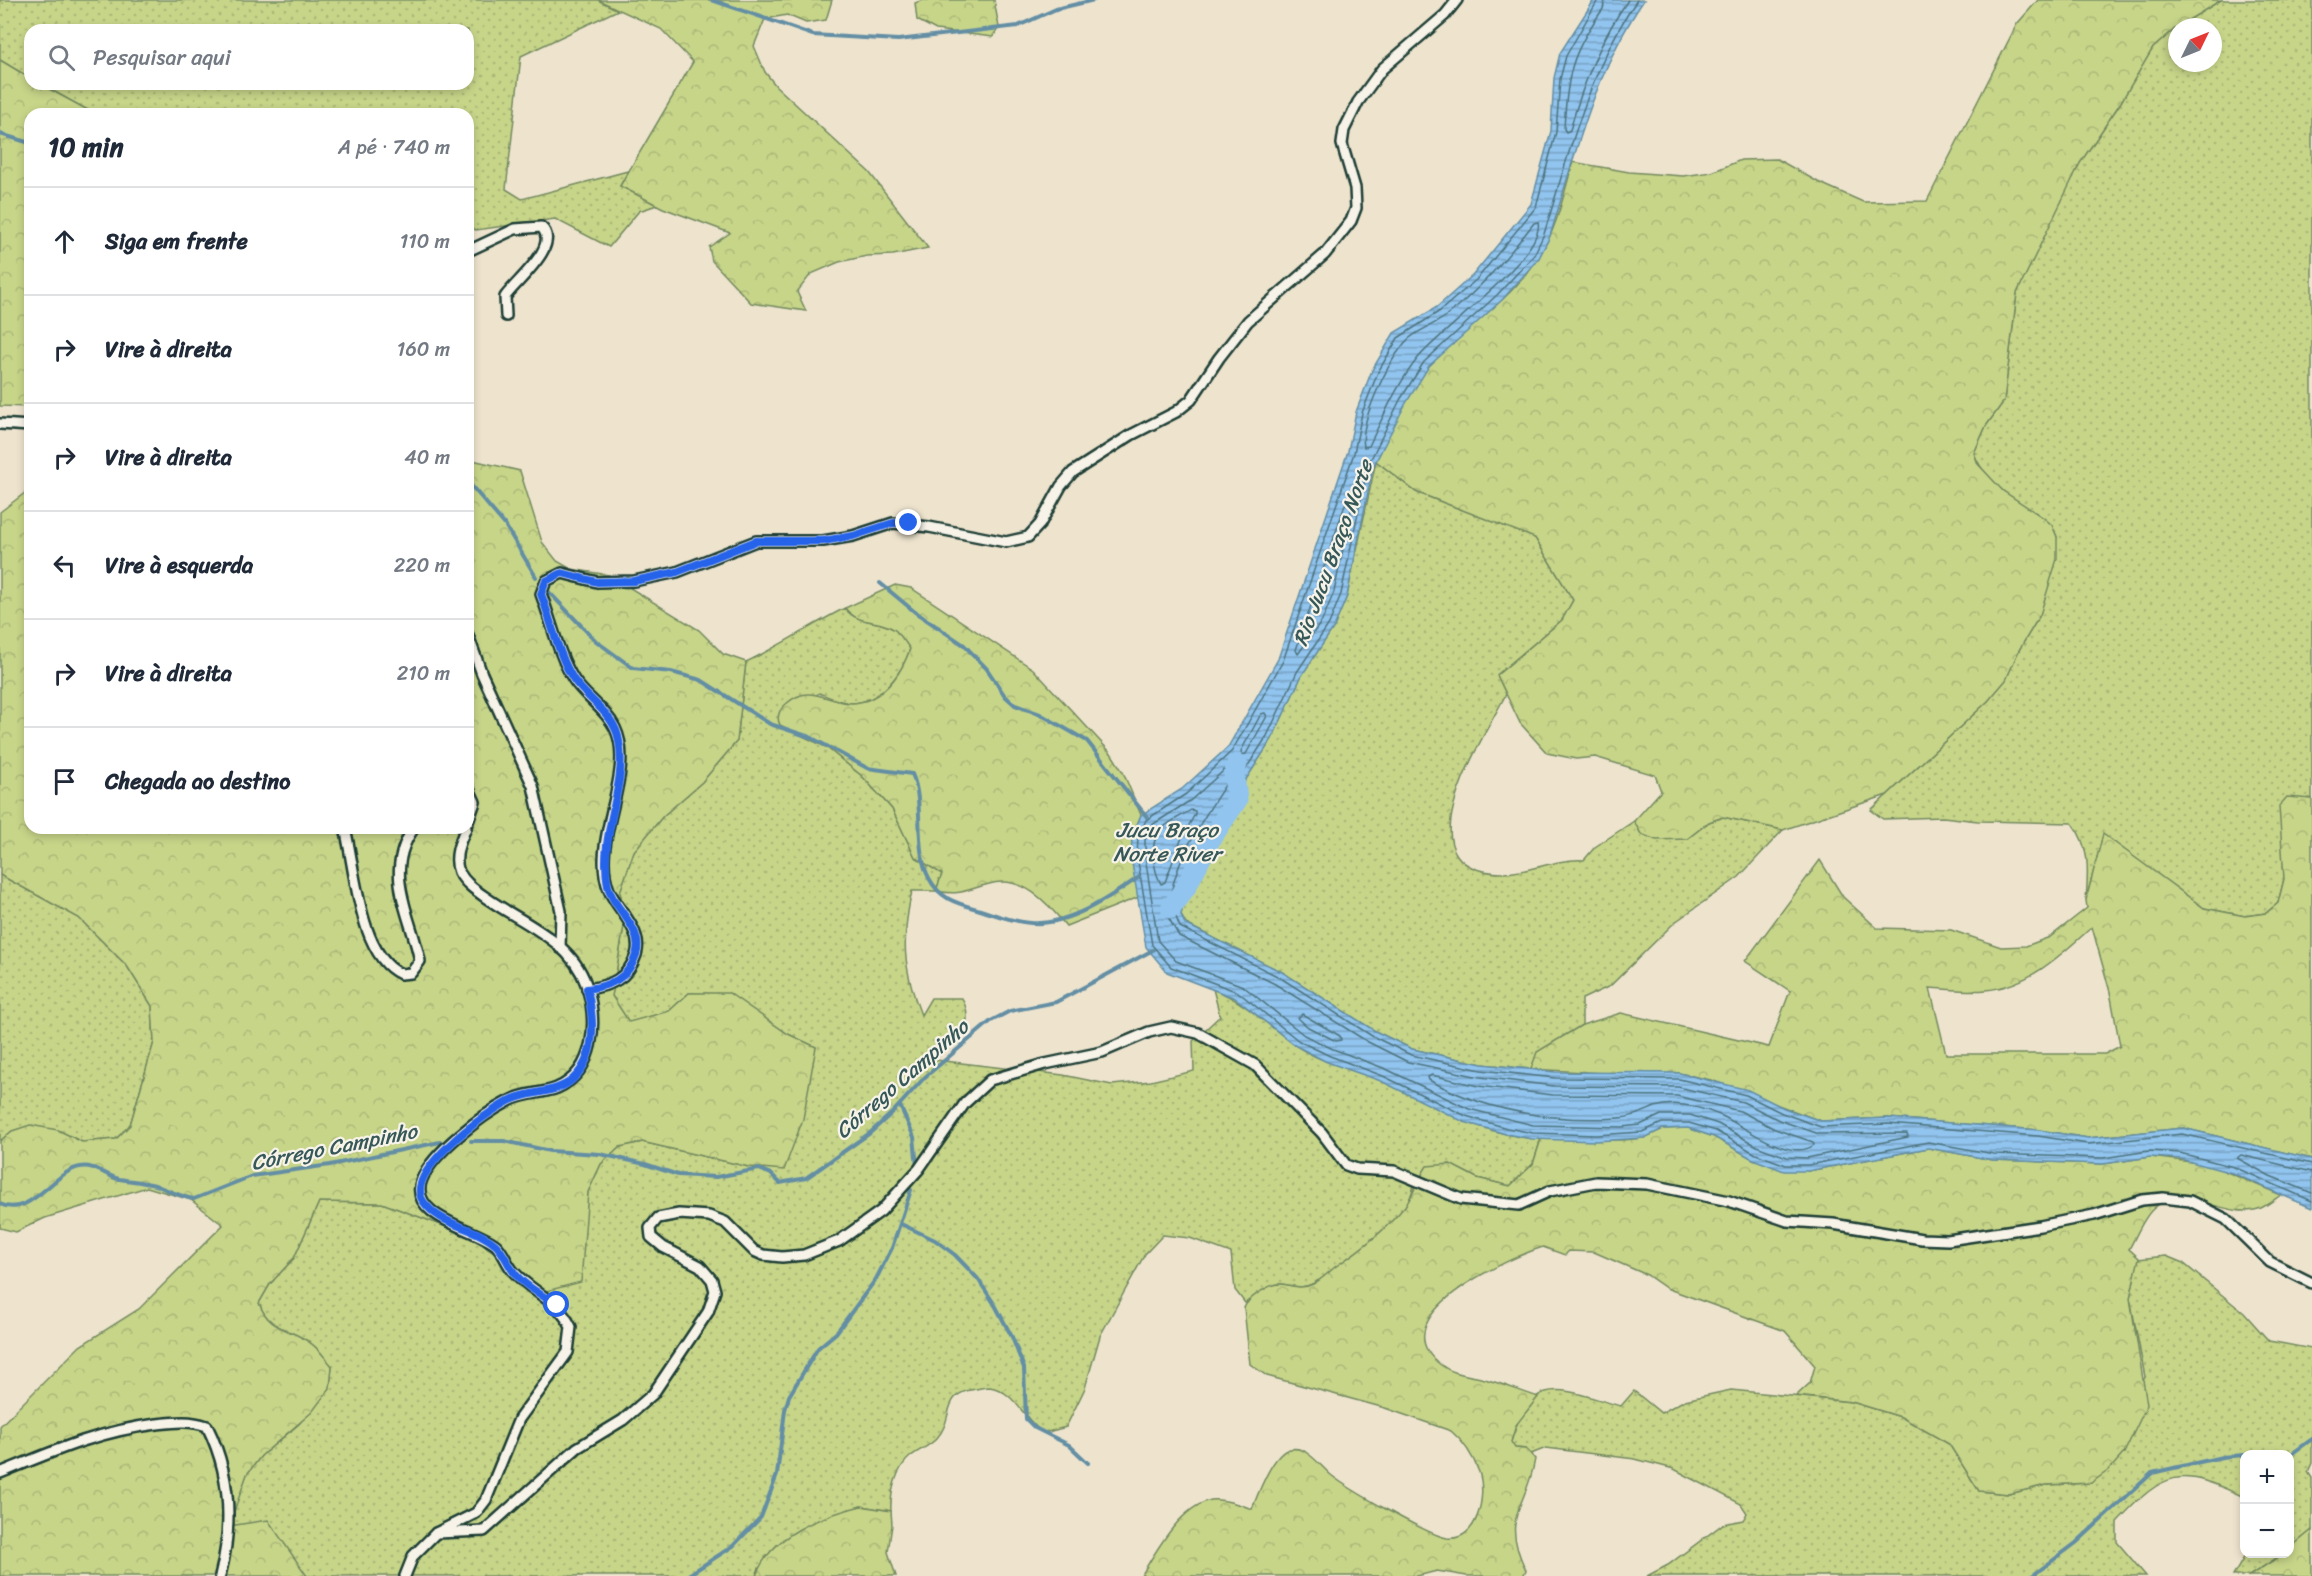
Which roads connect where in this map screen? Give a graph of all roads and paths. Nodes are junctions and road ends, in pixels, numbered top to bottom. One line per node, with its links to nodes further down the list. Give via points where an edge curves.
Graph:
1 (1457, 0): 11 (street, via 1382,69 1344,130 1342,144 1355,188 1356,208 1351,221 1331,246 1239,331 1191,400 1073,472 1028,537 1006,542 929,526 893,523 823,541 756,541 677,572 634,581 597,582 562,573 546,581 541,594 574,680 615,728 620,742 619,779 604,860 609,889 635,932 638,949 625,975 604,987)
2 (474, 248): 3 (street, via 515,229 541,226 547,232 546,246 505,297)
3 (506, 316)
4 (0, 424): 5 (street)
5 (24, 426)
6 (474, 652): 10 (street, via 533,786 561,911)
7 (346, 834): 8 (street, via 356,896 367,927 384,963 401,974 411,973 420,961 398,885 399,862)
8 (410, 834)
9 (463, 834): 10 (street, via 457,848 459,870 469,886)
10 (560, 948): 11 (street, via 576,964)
11 (587, 989): 14 (street, via 592,1037 585,1062 572,1079 556,1088 511,1100 487,1114 427,1168 420,1183 422,1199 436,1215 496,1246 528,1286 557,1305 571,1327 568,1352 519,1419 486,1500 476,1513)
12 (2312, 1283): 14 (street, via 2270,1262 2226,1220 2190,1201 2163,1198 2051,1224 1948,1240 1787,1221 1729,1202 1647,1184 1596,1182 1550,1191 1519,1205 1461,1199 1394,1172 1346,1165 1322,1133 1255,1065 1198,1032 1171,1027 1101,1052 990,1080 965,1103 919,1169 881,1210 839,1241 804,1255 763,1255 725,1222 709,1216 679,1214 658,1218 650,1228 651,1237 663,1248 700,1266 712,1280 715,1291 708,1312 653,1394 623,1420 577,1448 484,1531)
13 (0, 1473): 15 (street, via 94,1435 171,1422 194,1421 207,1426 220,1453 228,1497 228,1545)
14 (436, 1533): 16 (street, via 413,1556)
15 (220, 1576)
16 (405, 1576)

